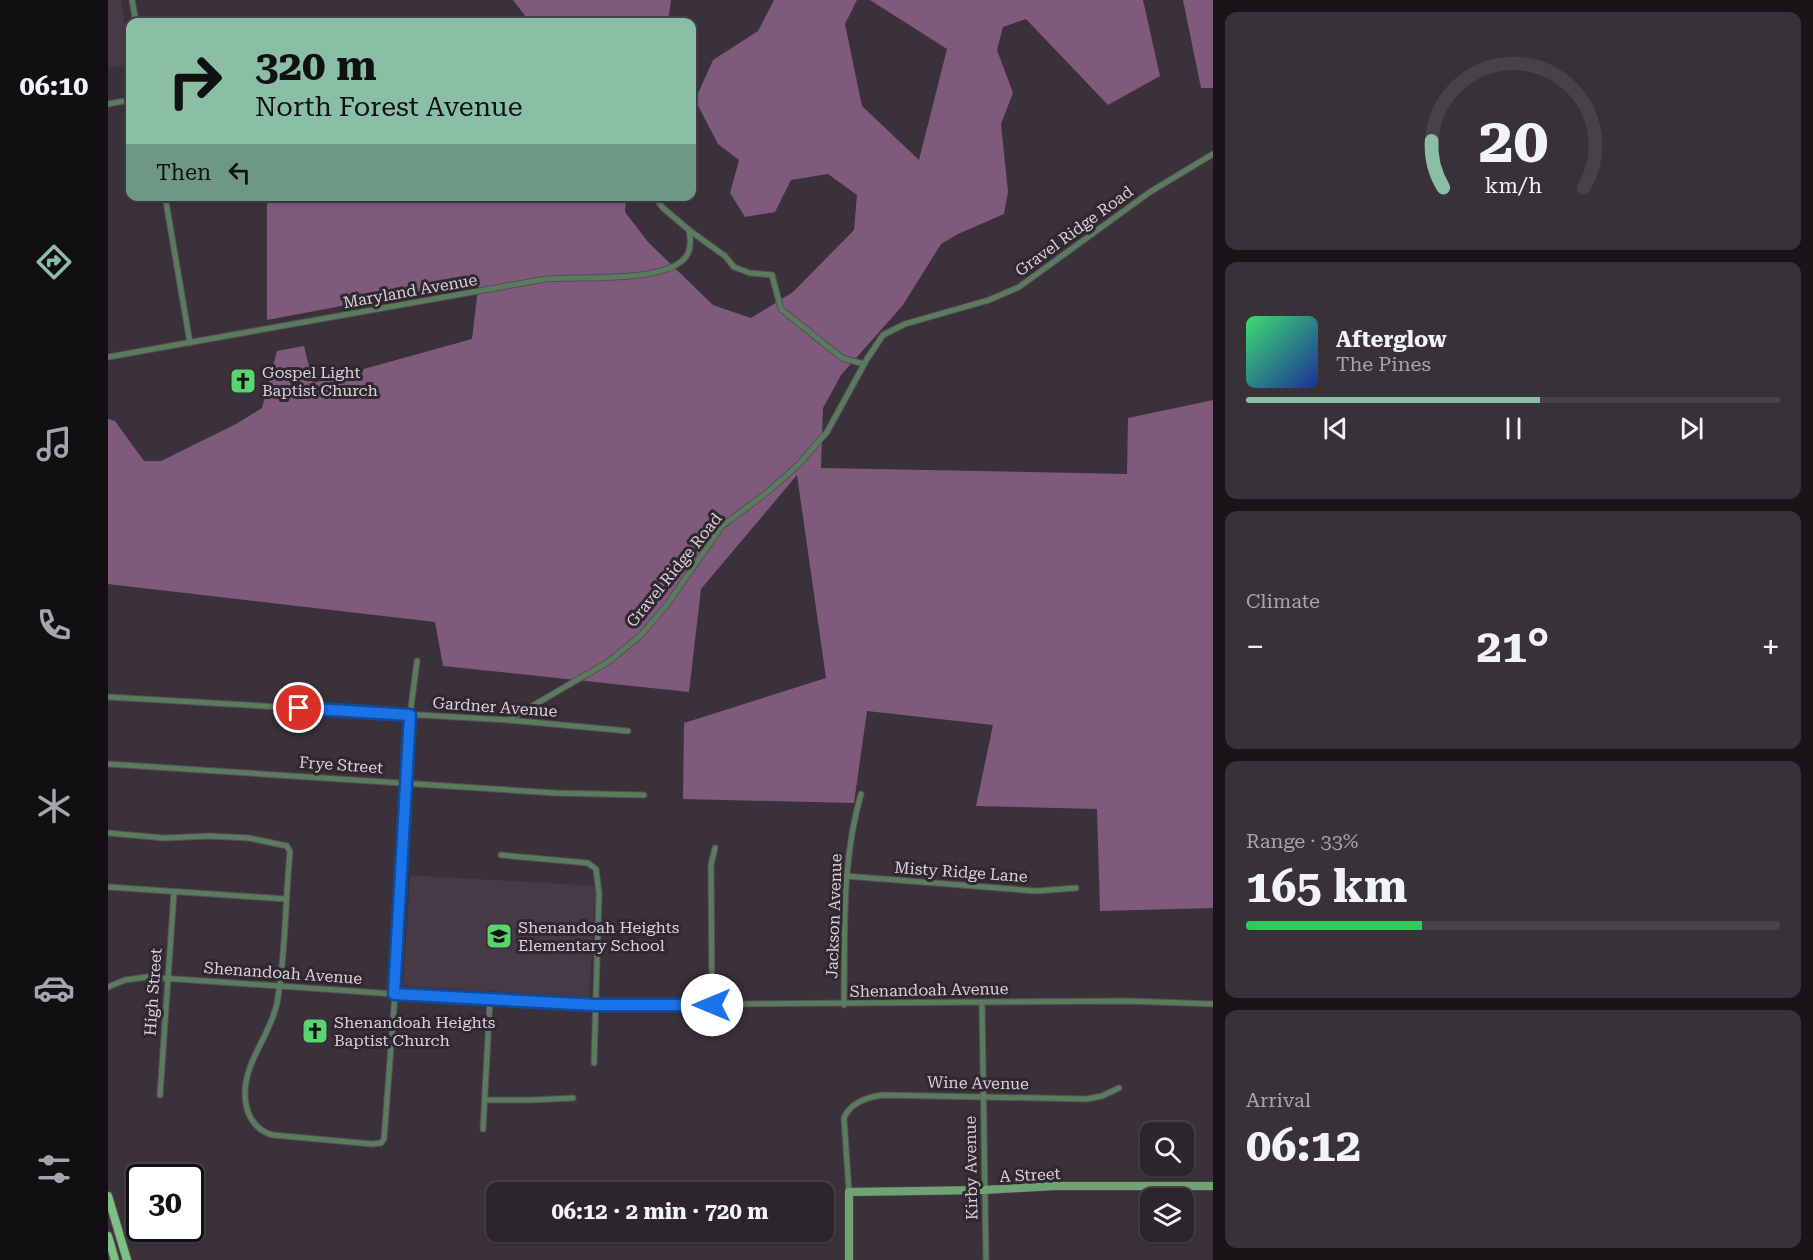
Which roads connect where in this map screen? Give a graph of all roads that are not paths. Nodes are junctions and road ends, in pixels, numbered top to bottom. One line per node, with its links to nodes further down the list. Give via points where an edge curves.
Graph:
1 (132, 0): 2 (street)
2 (135, 18)
3 (126, 101): 4 (street)
4 (108, 104)
5 (1213, 154): 11 (street, Gravel Ridge Road, via 1150,192 1019,287 989,300 905,324 883,335)
6 (166, 201): 9 (street)
7 (658, 201): 8 (street)
8 (689, 230): 9 (street, Maryland Avenue, via 690,244 684,259 658,271 594,279 546,279); 11 (street, via 725,255 734,267 772,275 781,309 842,358)
9 (190, 343): 10 (street, Maryland Avenue)
10 (108, 357)
11 (864, 364): 15 (street, Gravel Ridge Road, via 827,432 798,465 722,526 650,626 623,651)
12 (417, 661): 14 (street)
13 (108, 697): 14 (street, Gardner Avenue)
14 (410, 715): 15 (street, Gardner Avenue); 18 (street)
15 (508, 720): 16 (street, Gardner Avenue)
16 (628, 731)
17 (108, 764): 18 (street, Frye Street)
18 (407, 783): 20 (street, Frye Street); 32 (street)
19 (861, 794): 24 (street, Jackson Avenue)
20 (644, 795)
21 (108, 833): 28 (street, via 249,838 283,844 290,852)
22 (715, 848): 37 (street, via 711,865)
23 (501, 855): 36 (street, via 588,863 596,869)
24 (845, 876): 26 (street, Misty Ridge Lane, via 1036,891); 38 (street, Jackson Avenue)
25 (108, 887): 27 (street)
26 (1076, 888)
27 (174, 892): 28 (street); 29 (street, High Street)
28 (286, 899): 30 (street)
29 (167, 978): 30 (street, Shenandoah Avenue); 31 (street, Shenandoah Avenue, via 138,977); 41 (street, High Street)
30 (279, 986): 32 (street, Shenandoah Avenue); 32 (street, via 273,1016 245,1085 245,1103 251,1119 266,1133 372,1144 383,1141)
31 (108, 987)
32 (394, 994): 33 (street, Shenandoah Avenue)
33 (490, 1000): 36 (street, Shenandoah Avenue); 44 (street)
34 (982, 1003): 35 (street, Shenandoah Avenue); 38 (street, Shenandoah Avenue); 42 (street, Kirby Avenue)
35 (1213, 1004)
36 (596, 1005): 37 (street, Shenandoah Avenue); 39 (street)
37 (712, 1005): 38 (street, Shenandoah Avenue)
38 (844, 1005)
39 (594, 1063)
40 (1119, 1088): 42 (street, Wine Avenue, via 1087,1099)
41 (160, 1095)
42 (983, 1097): 47 (street, Kirby Avenue); 48 (street, Wine Avenue, via 881,1095 855,1104 844,1118)
43 (573, 1098): 44 (street)
44 (484, 1100): 45 (street)
45 (483, 1129)
46 (1213, 1186): 47 (street, A Street)
47 (984, 1190): 48 (street, A Street); 54 (street, Kirby Avenue)
48 (849, 1192): 53 (street)
49 (108, 1196): 52 (main road)
50 (108, 1236): 51 (main road)
51 (112, 1256): 52 (street)
52 (126, 1256)
53 (849, 1260)
54 (986, 1260)

